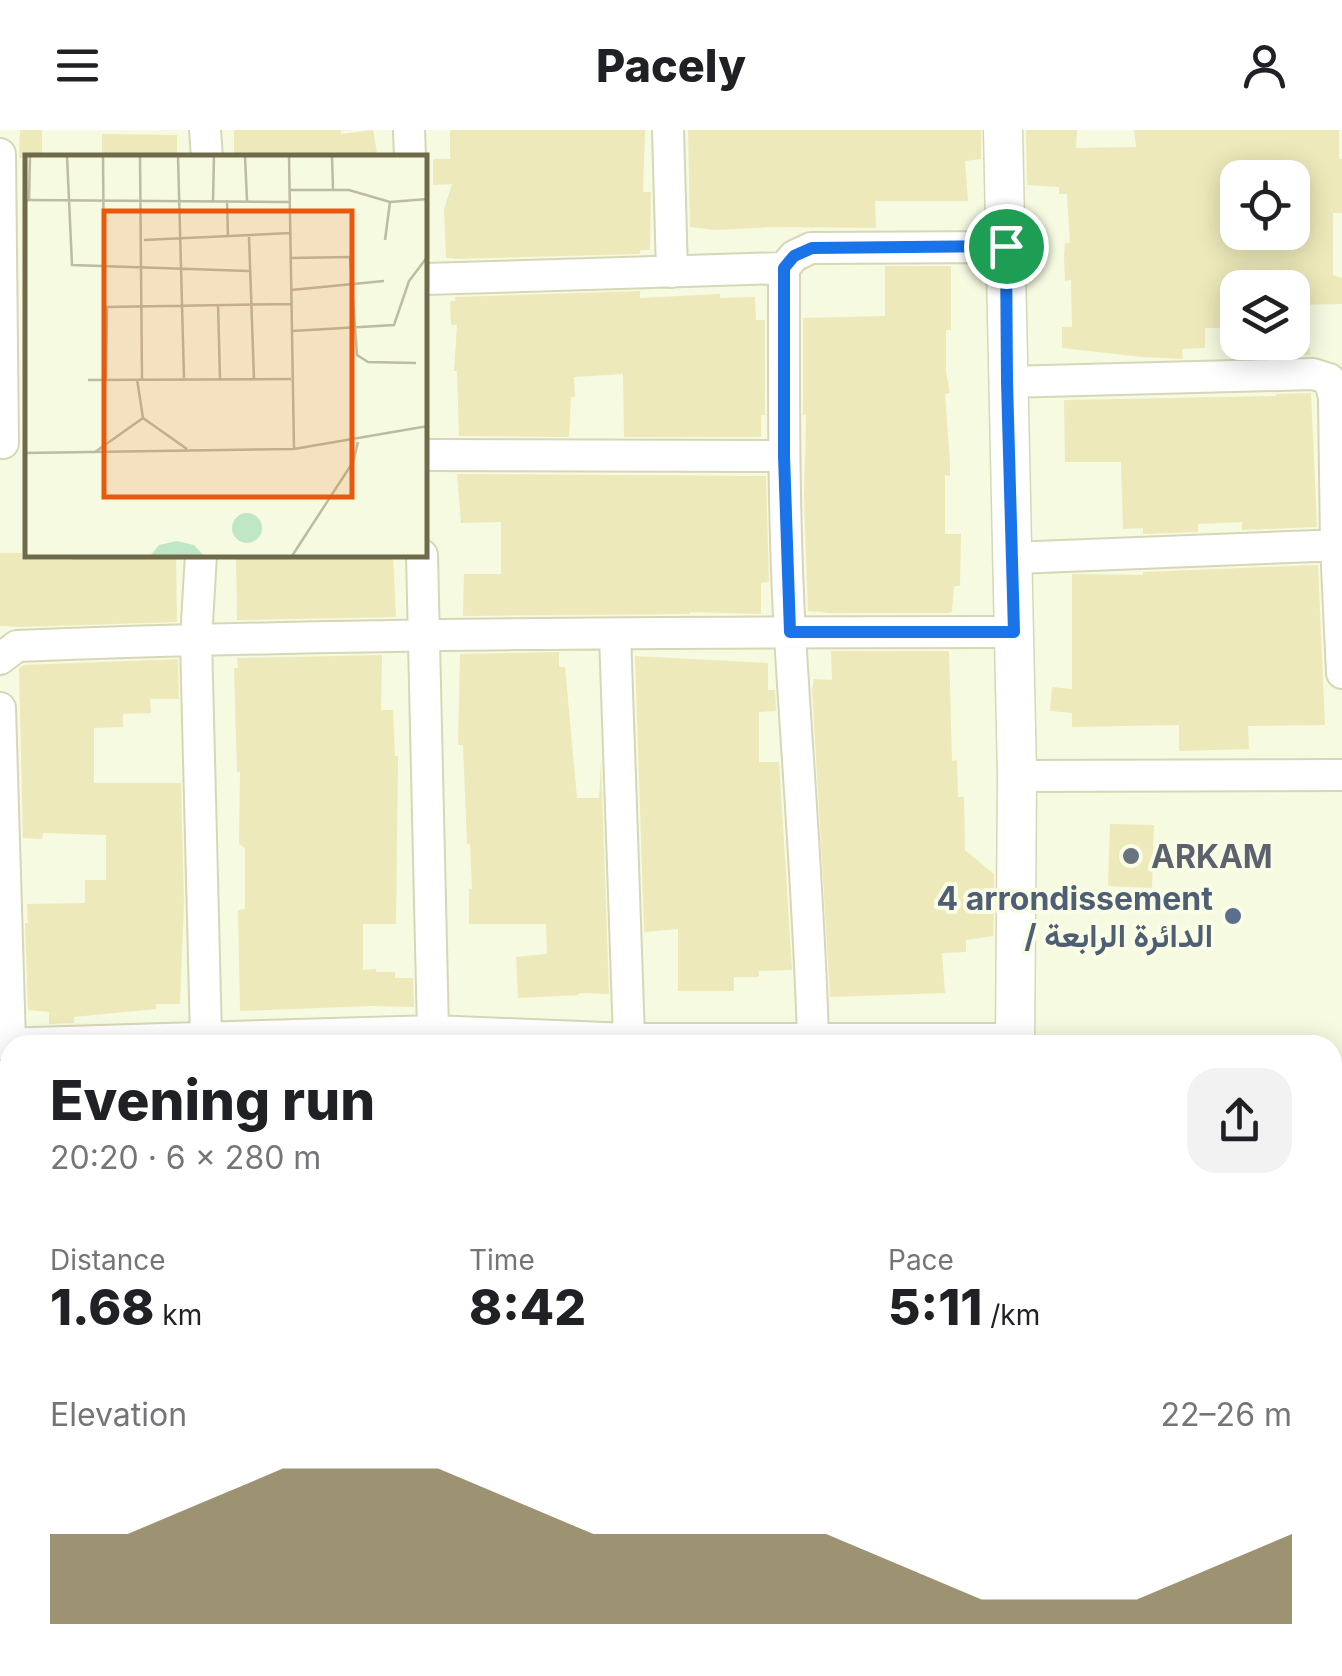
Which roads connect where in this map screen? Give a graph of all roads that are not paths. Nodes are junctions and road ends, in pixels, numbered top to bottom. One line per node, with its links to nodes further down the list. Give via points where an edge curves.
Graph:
1 (205, 130): 6 (street)
2 (408, 130): 7 (street)
3 (668, 130): 10 (street)
4 (1003, 130): 8 (street)
5 (0, 154): 13 (street)
6 (207, 155)
7 (410, 155)
8 (1006, 246): 9 (street, via 812,248); 12 (street)
9 (784, 268): 10 (street); 15 (street)
10 (672, 272): 11 (street)
11 (428, 279)
12 (1007, 382): 16 (street, via 1313,374 1328,380); 19 (street)
13 (10, 444)
14 (428, 455): 15 (street)
15 (784, 456): 20 (street)
16 (1339, 545): 19 (street); 26 (street)
17 (201, 558): 24 (street)
18 (422, 558): 23 (street)
19 (1013, 558): 21 (street)
20 (790, 632): 21 (street); 22 (street); 36 (street)
21 (1014, 632): 28 (street)
22 (615, 634): 23 (street); 35 (street)
23 (424, 636): 24 (street); 30 (street)
24 (196, 639): 25 (street, via 17,646); 32 (street)
25 (0, 659)
26 (1342, 673)
27 (0, 708): 31 (street)
28 (1017, 776): 29 (street); 37 (street)
29 (1342, 776)
30 (433, 1031): 33 (street); 34 (street)
31 (5, 1035)
32 (188, 1035)
33 (324, 1035)
34 (545, 1035)
35 (629, 1035)
36 (813, 1035)
37 (1015, 1035)

